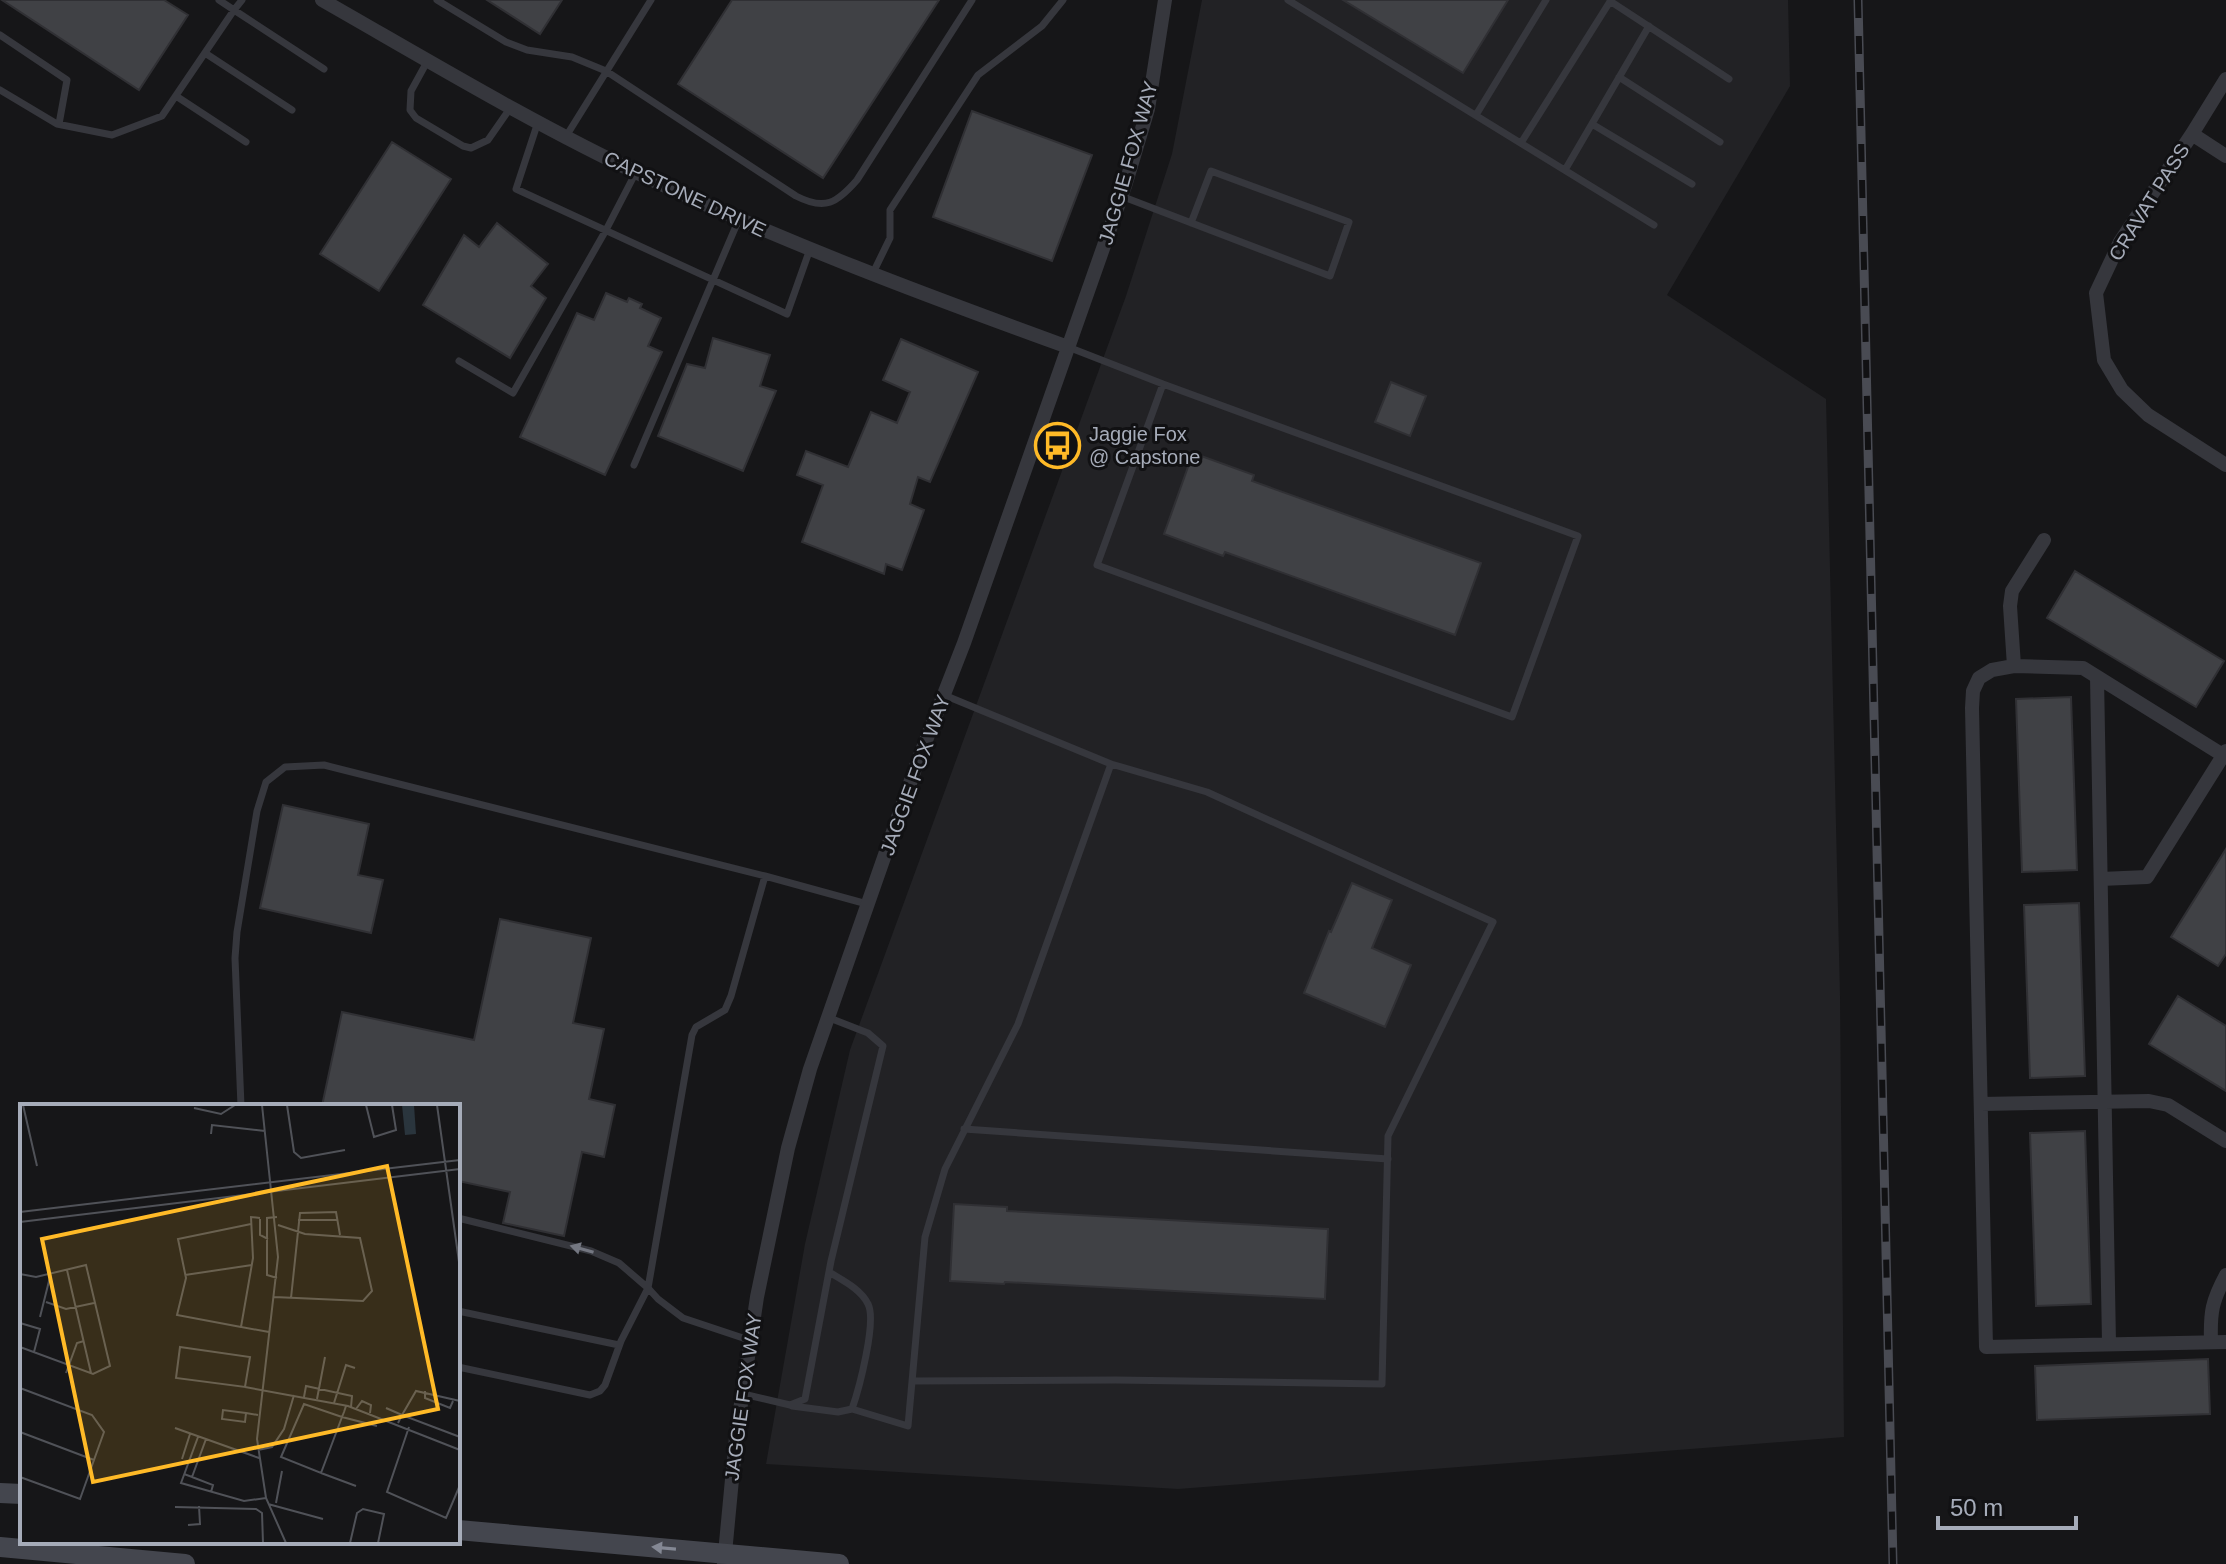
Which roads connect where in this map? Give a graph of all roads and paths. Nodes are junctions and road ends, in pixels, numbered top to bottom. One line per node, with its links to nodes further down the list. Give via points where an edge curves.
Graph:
1 (219, 0): 12 (lane)
2 (242, 0): 12 (lane)
3 (322, 0): 16 (street, CAPSTONE DRIVE)
4 (437, 0): 18 (lane, via 506,42)
5 (651, 0): 18 (lane)
6 (972, 0): 18 (lane, via 857,180 823,204 796,196)
7 (1063, 0): 45 (lane, via 1042,26 978,75 890,210 890,238)
8 (1165, 0): 39 (street, JAGGIE FOX WAY, via 1148,109)
9 (1288, 0): 26 (lane)
10 (1546, 0): 26 (lane)
11 (1610, 0): 13 (lane); 34 (lane)
12 (234, 10): 15 (lane); 17 (lane)
13 (1649, 26): 19 (lane); 20 (lane)
14 (0, 35): 28 (lane, via 67,80)
15 (205, 53): 23 (lane); 25 (lane)
16 (428, 60): 24 (street, CAPSTONE DRIVE); 24 (lane, via 411,91 410,110 463,146 488,140)
17 (324, 69)
18 (606, 71): 31 (lane)
19 (1619, 77): 29 (lane); 33 (lane)
20 (1729, 79)
21 (2226, 79): 30 (street, CRAVAT PASS)
22 (0, 90): 28 (lane)
23 (176, 96): 28 (lane, via 162,116 112,135); 32 (lane)
24 (511, 107): 27 (street, CAPSTONE DRIVE)
25 (292, 110)
26 (1476, 115): 34 (lane)
27 (538, 122): 31 (street, CAPSTONE DRIVE); 43 (lane, via 516,189)
28 (59, 124)
29 (1592, 124): 36 (lane); 38 (lane)
30 (2192, 134): 35 (street); 51 (street, CRAVAT PASS, via 2120,242 2096,293 2104,360 2122,390 2148,415)
31 (565, 138): 37 (street, CAPSTONE DRIVE)
32 (246, 142)
33 (1720, 142)
34 (1521, 143): 36 (lane)
35 (2226, 156)
36 (1565, 170): 42 (lane)
37 (636, 172): 40 (street, CAPSTONE DRIVE); 43 (lane)
38 (1692, 184)
39 (1121, 196): 41 (lane); 47 (street, JAGGIE FOX WAY)
40 (739, 219): 44 (street, CAPSTONE DRIVE); 46 (lane)
41 (1191, 223): 41 (lane, via 1330,276 1349,222 1211,171)
42 (1654, 225)
43 (606, 230): 46 (lane); 48 (lane, via 513,393)
44 (810, 249): 45 (street, CAPSTONE DRIVE); 46 (lane, via 787,314)
45 (873, 275): 47 (street, CAPSTONE DRIVE)
46 (712, 279): 50 (lane)
47 (1068, 347): 49 (lane); 55 (street, JAGGIE FOX WAY)
48 (459, 361)
49 (1163, 384): 49 (lane, via 1097,565 1512,717 1578,536)
50 (634, 465)
51 (2226, 465)
52 (2044, 540): 53 (street, via 2012,591)
53 (2014, 666): 54 (street, via 2083,668); 64 (street, via 1992,670 1979,678 1973,691)
54 (2097, 677): 56 (street); 59 (street)
55 (944, 695): 57 (lane); 60 (street, JAGGIE FOX WAY)
56 (2225, 755): 59 (street, via 2147,877)
57 (1111, 764): 65 (lane, via 1018,1024); 67 (lane, via 1207,792 1493,922 1388,1136)
58 (765, 876): 60 (lane); 63 (lane, via 324,765 285,767 266,782 257,811 237,932); 71 (lane, via 725,1010 692,1035)
59 (2101, 879): 62 (street)
60 (867, 904): 61 (street, JAGGIE FOX WAY)
61 (827, 1017): 69 (lane, via 868,1033 883,1046); 73 (street, JAGGIE FOX WAY, via 788,1148)
62 (2104, 1102): 64 (street); 66 (street, via 2168,1105); 75 (street)
63 (241, 1104)
64 (1981, 1104): 75 (street, via 1986,1347)
65 (964, 1129): 67 (lane); 78 (lane, via 945,1169 925,1237)
66 (2226, 1141)
67 (1388, 1159): 78 (lane, via 1382,1384)
68 (460, 1218): 71 (lane, one-way to 68, via 619,1263 591,1251)
69 (829, 1272): 80 (lane, via 805,1399); 81 (lane, via 870,1306 868,1344)
70 (2226, 1275): 74 (street, via 2210,1313)
71 (648, 1288): 73 (lane, via 683,1318); 76 (lane)
72 (460, 1311): 76 (lane)
73 (749, 1340): 79 (street, JAGGIE FOX WAY)
74 (2218, 1342): 75 (street)
75 (2109, 1343)
76 (619, 1345): 77 (lane, via 605,1385 590,1395)
77 (460, 1367)
78 (912, 1381): 81 (lane, via 908,1426)
79 (741, 1394): 80 (lane); 86 (street, JAGGIE FOX WAY)
80 (790, 1405): 81 (lane)
81 (852, 1409)
82 (0, 1493): 83 (main road)
83 (20, 1494)
84 (460, 1530): 86 (main road, one-way to 84)
85 (0, 1547): 87 (main road)
86 (724, 1559): 88 (main road)
87 (185, 1564)
88 (839, 1564)

